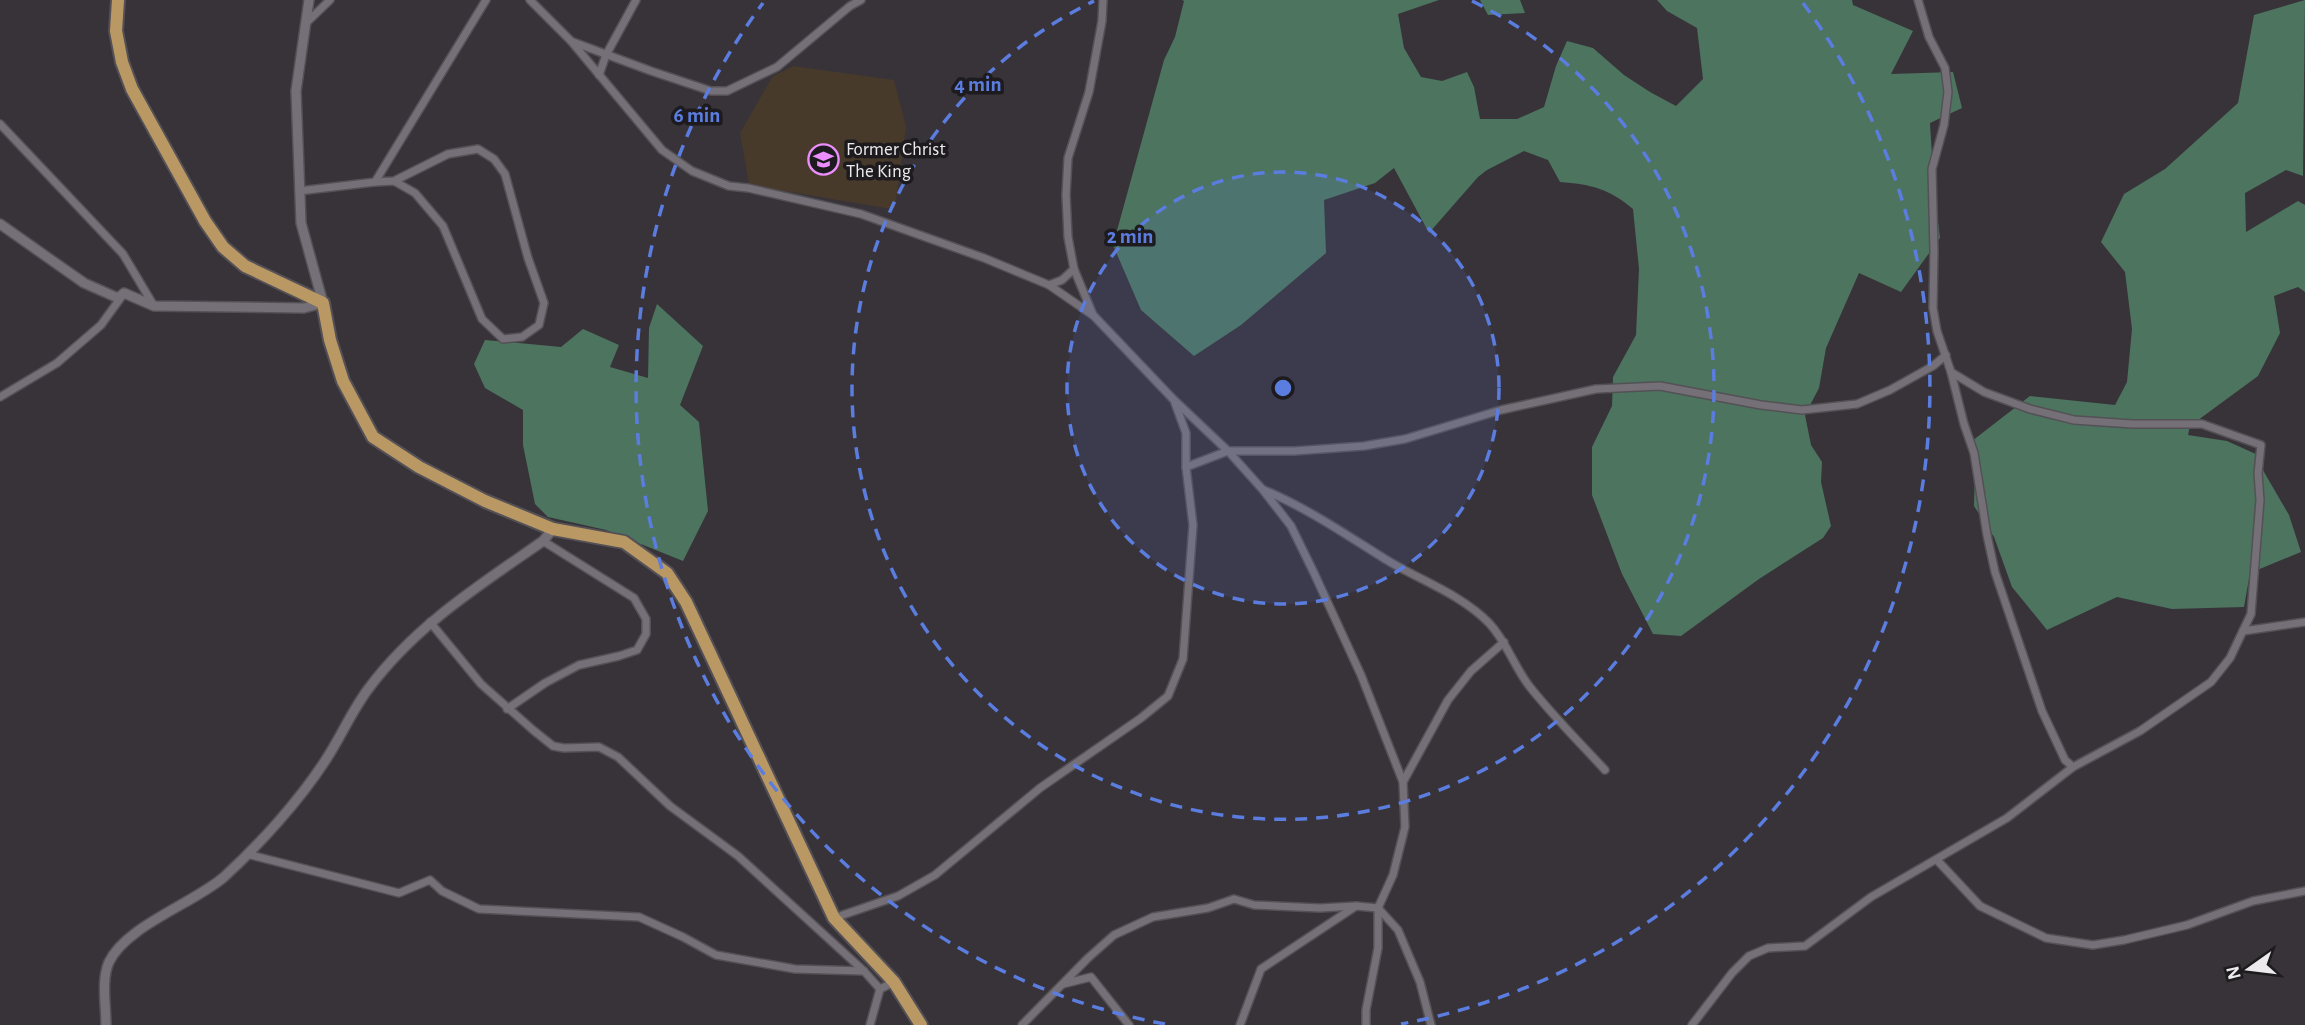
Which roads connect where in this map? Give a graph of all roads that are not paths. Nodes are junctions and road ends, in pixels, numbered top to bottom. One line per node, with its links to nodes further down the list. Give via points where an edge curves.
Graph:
1 (118, 0): 22 (highway, via 117,31 132,89 211,230 245,266)
2 (309, 0): 10 (street)
3 (330, 0): 10 (street)
4 (486, 0): 16 (street)
5 (530, 0): 11 (street)
6 (636, 0): 12 (street)
7 (861, 0): 12 (street, via 777,67 727,91 710,90)
8 (1103, 0): 19 (street, via 1089,92 1068,158 1068,237)
9 (1918, 0): 25 (street, via 1945,68 1948,92 1932,169 1933,308)
10 (306, 23): 17 (street, via 296,91)
11 (571, 41): 12 (street); 13 (street)
12 (606, 55): 13 (street)
13 (599, 75): 20 (street, via 662,150 692,171 729,186 861,214)
14 (0, 124): 23 (street, via 122,254)
15 (394, 181): 15 (street, via 448,154 478,149 494,159 505,173 544,303 538,325 522,337 503,338 482,319 443,226 415,193); 16 (street)
16 (375, 182): 17 (street)
17 (299, 191): 22 (street, via 301,223)
18 (0, 224): 21 (street, via 84,283 118,298)
19 (1074, 269): 20 (street); 24 (street)
20 (1049, 285): 24 (street)
21 (124, 293): 23 (street); 27 (street, via 101,325 57,363)
22 (323, 303): 23 (street, via 304,308); 32 (highway, via 343,382 373,437 430,473)
23 (154, 306)
24 (1094, 316): 28 (street)
25 (1946, 355): 26 (street); 29 (street, via 1891,390 1857,404 1802,410 1660,386 1596,389 1364,446)
26 (1951, 372): 36 (street, via 1996,396 2074,420 2202,424 2261,445 2256,569); 39 (street, via 1974,453 1995,572 2042,710 2065,760)
27 (0, 397)
28 (1173, 399): 29 (street); 30 (street, via 1186,433)
29 (1228, 451): 30 (street); 31 (street)
30 (1186, 467): 47 (street, via 1193,525 1183,659 1168,696 1040,788 935,875 898,897)
31 (1263, 490): 37 (street, via 1464,603); 41 (street, via 1291,526 1308,561 1361,675)
32 (553, 529): 33 (street); 47 (highway, via 624,542 667,573 686,602)
33 (543, 541): 34 (street); 38 (street, via 634,597 646,619 646,634 637,650 579,665)
34 (430, 622): 38 (street); 42 (street, via 368,689 325,761)
35 (2305, 622): 36 (street)
36 (2243, 631): 39 (street, via 2231,658 2211,682 2140,731)
37 (1504, 642): 40 (street, via 1528,684); 41 (street, via 1471,671 1448,700)
38 (508, 709): 48 (street, via 552,746 599,747 618,757 670,806 738,856)
39 (2073, 767): 43 (street, via 2007,818)
40 (1605, 770)
41 (1403, 782): 46 (street, via 1405,827 1393,875)
42 (247, 854): 48 (street, via 399,893 430,880 479,909 639,917 716,955 794,969); 52 (street, via 221,879 119,947 109,962 105,981)
43 (1937, 860): 44 (street, via 1980,906 2046,938 2093,945 2187,925 2253,901); 60 (street, via 1871,897 1805,946 1768,948 1749,956)
44 (2305, 891)
45 (1356, 906): 46 (street); 50 (street, via 1254,905 1234,899 1153,917 1114,935); 57 (street, via 1261,969)
46 (1378, 908): 58 (street, via 1378,948); 59 (street, via 1398,930 1420,982)
47 (834, 918): 49 (highway)
48 (864, 971): 51 (street)
49 (894, 982): 51 (street); 54 (highway)
50 (1063, 984): 55 (street); 56 (street, via 1091,977)
51 (880, 989): 53 (street)
52 (106, 1025)
53 (870, 1025)
54 (921, 1025)
55 (1022, 1025)
56 (1129, 1025)
57 (1240, 1025)
58 (1366, 1025)
59 (1431, 1025)
60 (1692, 1025)

